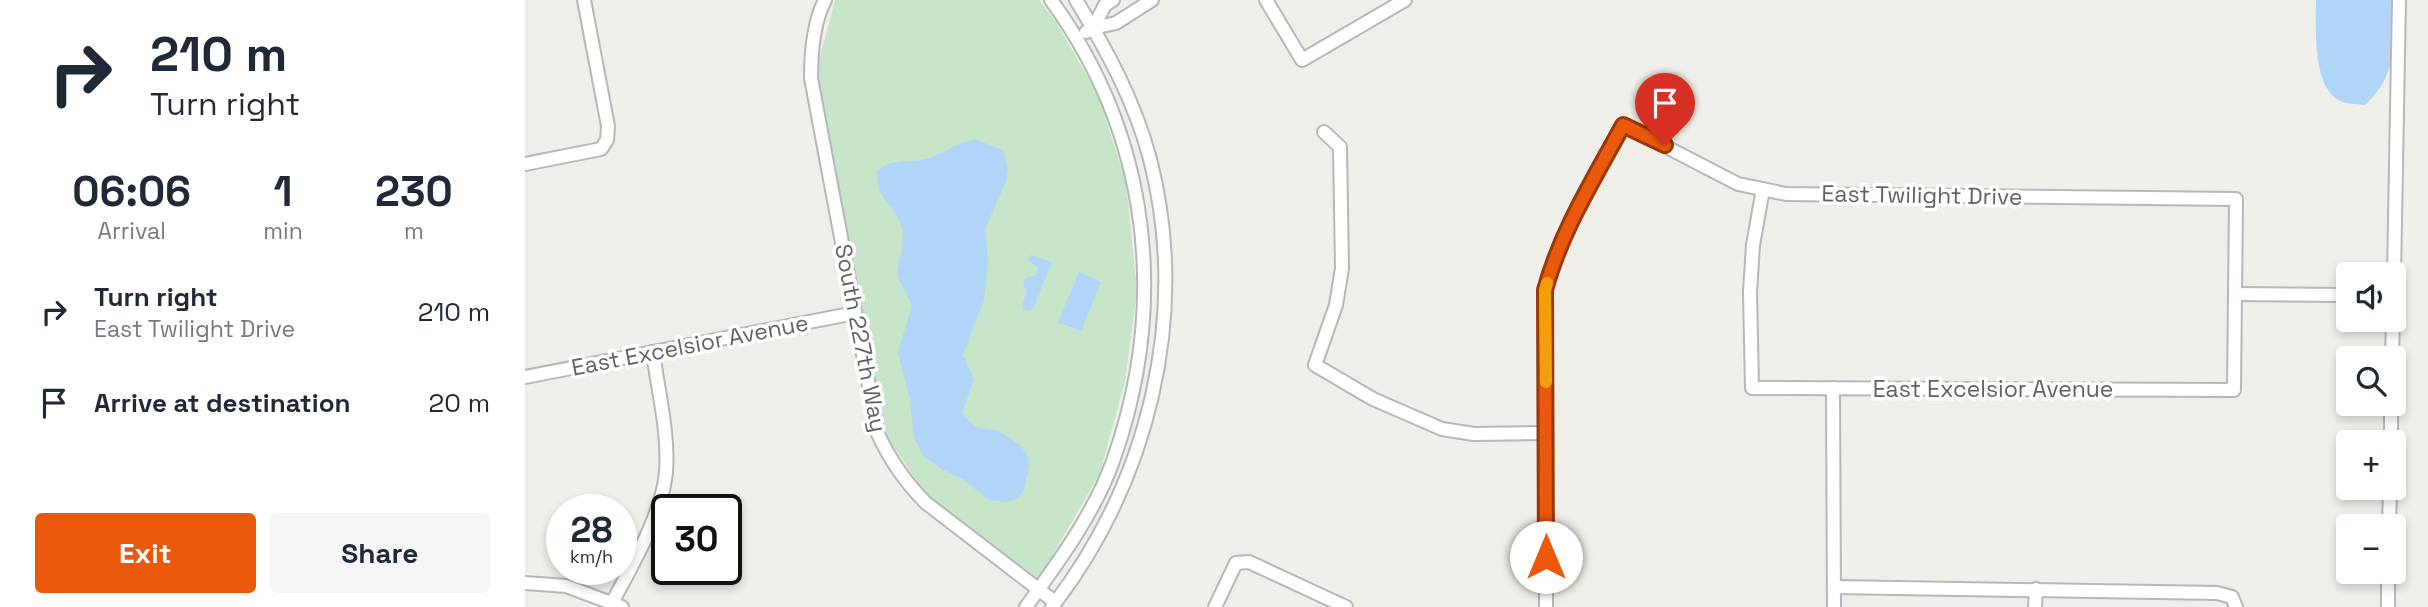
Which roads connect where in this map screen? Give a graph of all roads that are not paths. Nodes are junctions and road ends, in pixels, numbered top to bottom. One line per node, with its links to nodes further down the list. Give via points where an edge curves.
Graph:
1 (584, 0): 13 (street, via 607,140 601,149)
2 (825, 0): 18 (street, South 227th Way, via 814,35 811,78)
3 (1051, 0): 11 (street)
4 (1076, 0): 10 (street)
5 (1113, 0): 10 (street, via 1105,5)
6 (1152, 0): 10 (street, via 1116,23)
7 (1266, 0): 8 (street, via 1302,60)
8 (1405, 0)
9 (2399, 0): 15 (street)
10 (1093, 28): 11 (street); 30 (street, via 1137,120 1158,194 1165,261 1163,331 1155,390 1133,463 1086,560)
11 (1077, 37): 27 (street, via 1105,92 1128,156 1144,253 1144,321 1135,384 1113,462 1092,506)
12 (1324, 132): 22 (street, via 1341,147 1342,268 1336,305 1315,365 1373,399 1442,429 1473,434)
13 (525, 164)
14 (1763, 189): 16 (street, East Twilight Drive, via 1786,194 2236,199); 21 (street, East Excelsior Avenue, via 1750,292 1752,388); 22 (street, East Twilight Drive, via 1738,184 1623,125 1563,237 1545,290)
15 (2394, 262)
16 (2235, 294): 17 (street); 21 (street, East Excelsior Avenue, via 2234,390)
17 (2336, 295)
18 (855, 313): 19 (street, East Excelsior Avenue); 27 (street, South 227th Way, via 878,434 888,455 926,503)
19 (653, 352): 20 (street, East Excelsior Avenue); 29 (street, via 666,473 651,524)
20 (525, 377)
21 (1833, 388): 25 (street)
22 (1546, 433): 34 (street)
23 (525, 583): 29 (street, via 566,586)
24 (2388, 584): 37 (street)
25 (1834, 587): 26 (street); 35 (street)
26 (2035, 589): 28 (street, via 2217,593); 36 (street)
27 (1039, 590): 30 (street, South 227th Way); 31 (street)
28 (2234, 602)
29 (617, 605)
30 (1053, 605)
31 (1027, 607)
32 (1215, 607): 33 (street, via 1236,563 1249,562)
33 (1346, 607)
34 (1546, 607)
35 (1834, 607)
36 (2035, 607)
37 (2388, 607)

